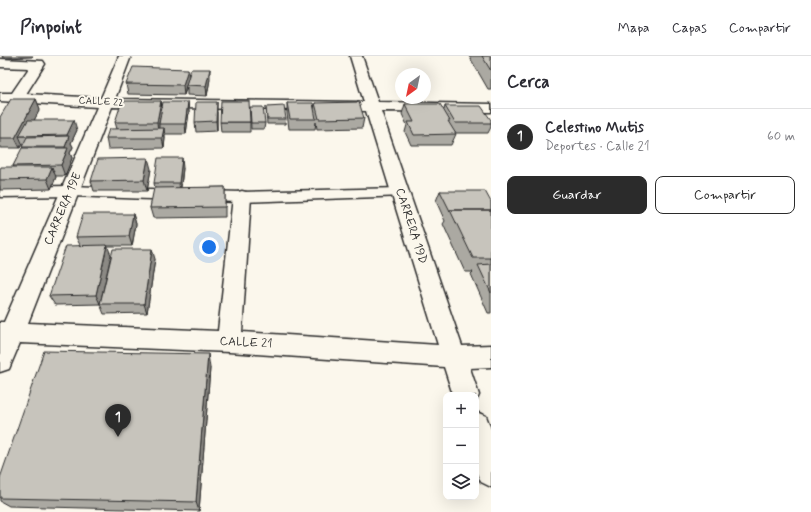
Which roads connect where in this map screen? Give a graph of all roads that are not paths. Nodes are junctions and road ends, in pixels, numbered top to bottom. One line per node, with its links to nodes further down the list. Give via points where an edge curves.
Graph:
1 (125, 56): 6 (street, CARRERA 19E)
2 (356, 56): 7 (street, CARRERA 19D)
3 (0, 63): 5 (street, via 38,64)
4 (0, 97): 5 (street, CALLE 22)
5 (17, 97): 6 (street, CALLE 22)
6 (106, 103): 7 (street, CALLE 22); 9 (street, CARRERA 19E)
7 (372, 107): 8 (street, CALLE 22); 11 (street, CARRERA 19D)
8 (491, 108)
9 (71, 191): 10 (street); 12 (street); 13 (street, CARRERA 19E)
10 (0, 192)
11 (400, 193): 12 (street); 16 (street, CARRERA 19D)
12 (242, 197): 14 (street)
13 (6, 332): 14 (street, CALLE 21); 17 (street, CARRERA 19E)
14 (229, 342): 16 (street, CALLE 21)
15 (491, 356): 16 (street, CALLE 21)
16 (453, 357): 18 (street, CARRERA 19D)
17 (0, 361)
18 (465, 392)
19 (477, 428): 20 (street)
20 (491, 472)

